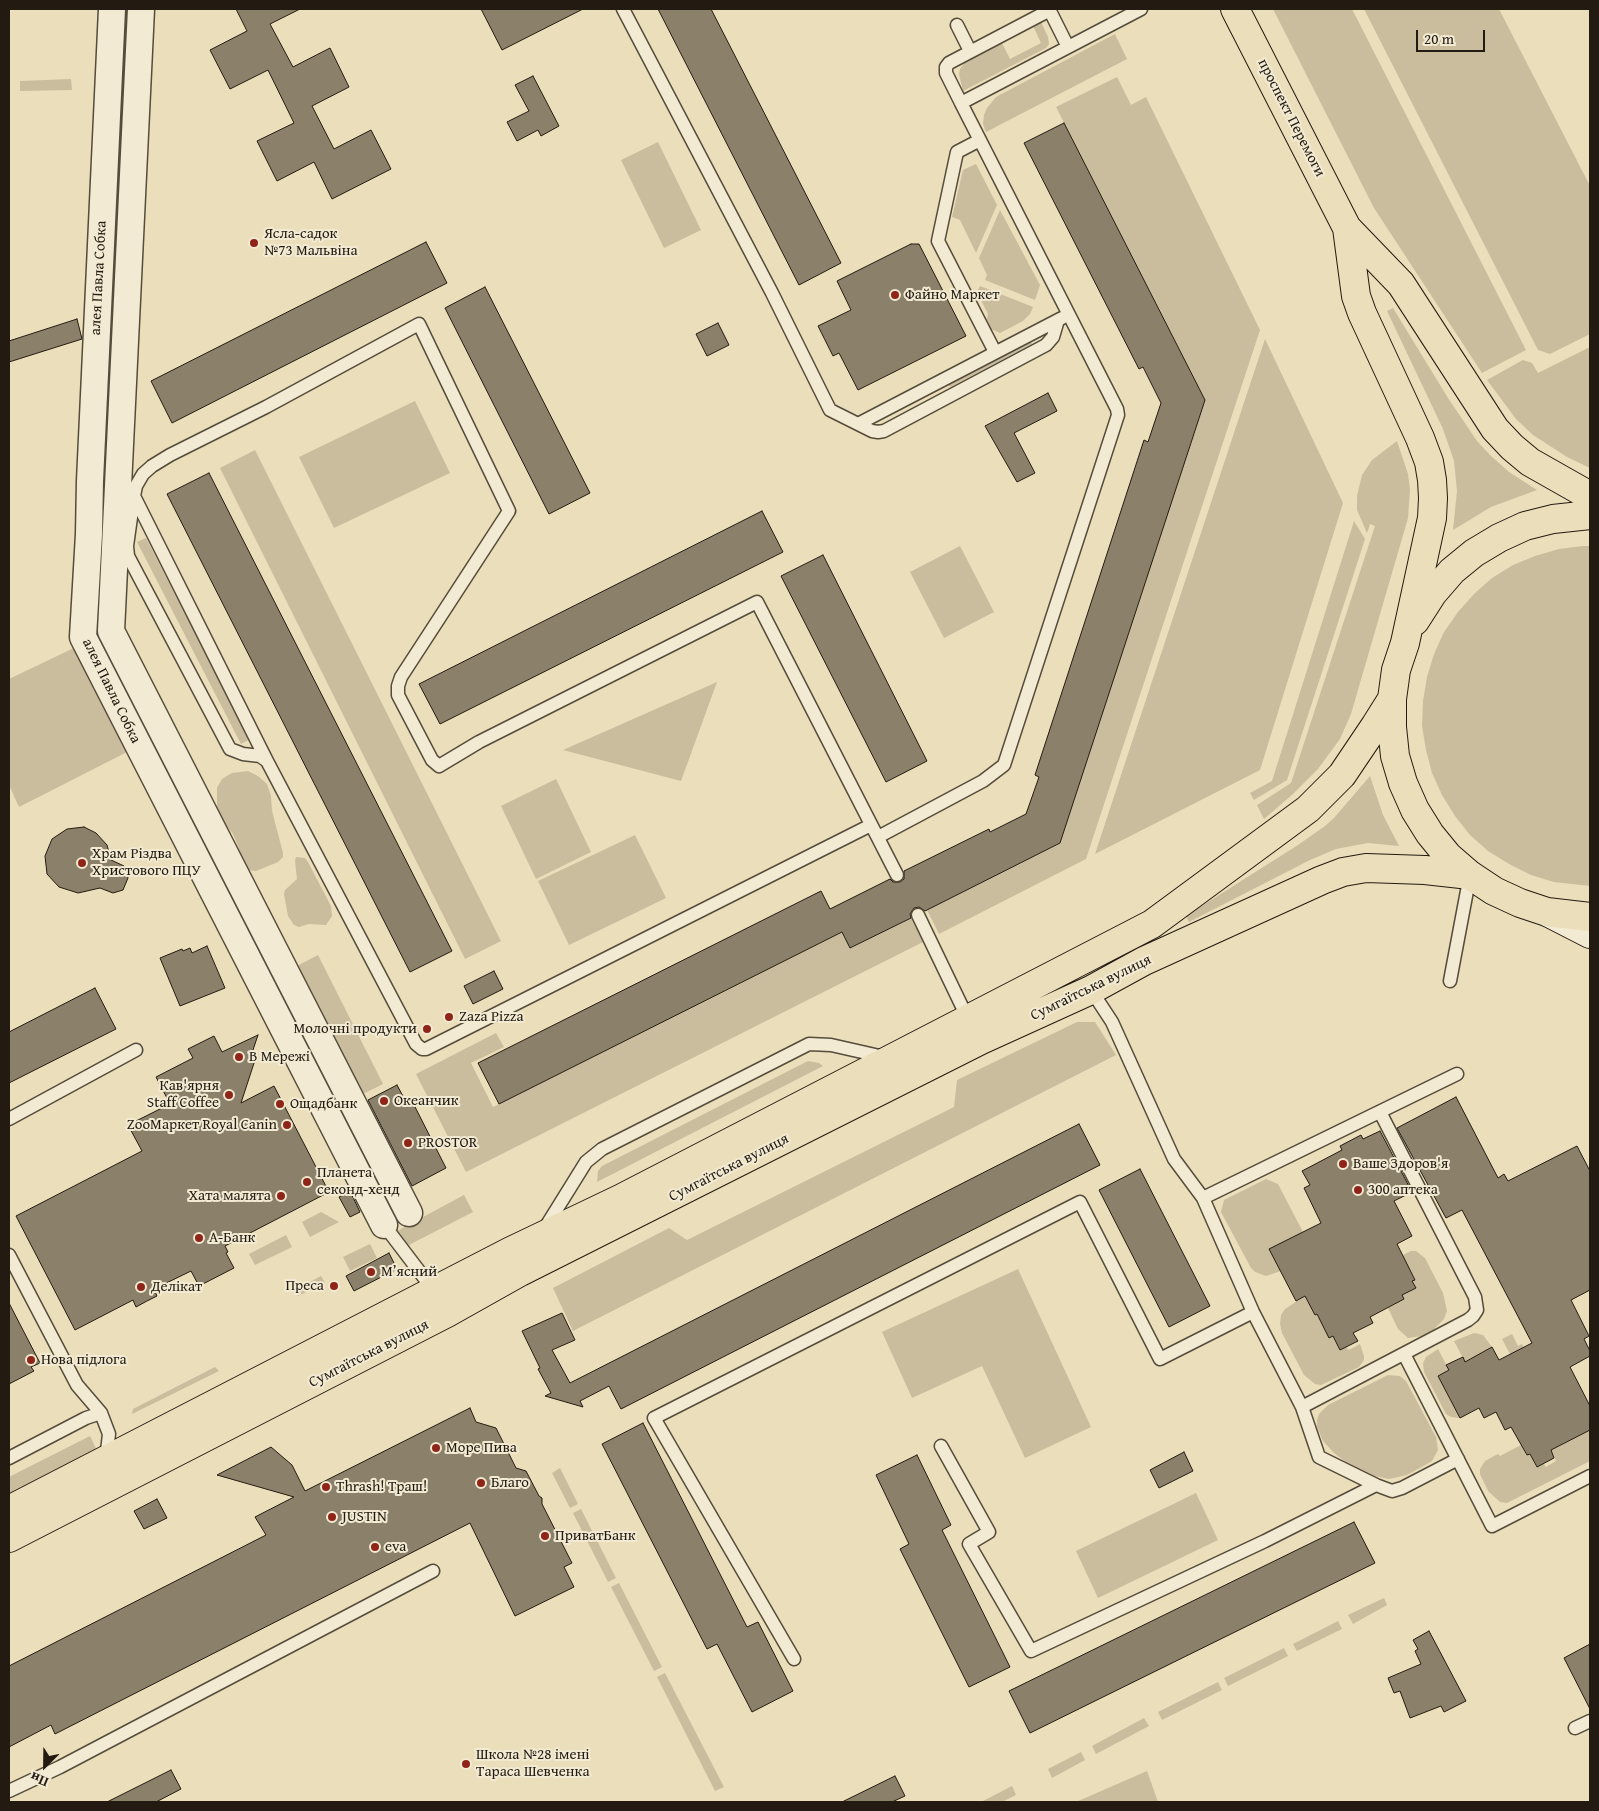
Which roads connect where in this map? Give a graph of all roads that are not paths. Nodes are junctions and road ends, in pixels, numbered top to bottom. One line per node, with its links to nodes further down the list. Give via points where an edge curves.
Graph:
1 (112, 9): 40 (street, алея Павла Собка, via 90,534 82,637)
2 (141, 9): 39 (street, алея Павла Собка, via 111,631)
3 (623, 9): 15 (lane, via 830,410)
4 (1141, 9): 8 (lane)
5 (1049, 10): 8 (lane); 9 (lane)
6 (1237, 10): 12 (main road, проспект Перемоги)
7 (957, 25): 9 (lane)
8 (1068, 47): 10 (lane)
9 (970, 51): 10 (lane, via 946,67 948,79)
10 (961, 103): 11 (lane)
11 (980, 140): 13 (lane); 14 (lane, via 958,152 938,240)
12 (1347, 228): 17 (main road, via 1401,284 1501,435 1530,462); 19 (main road, via 1356,296 1420,438 1432,480 1432,518)
13 (1063, 317): 14 (lane); 15 (lane, via 1046,345 884,431 872,431); 23 (lane, via 1118,409 1118,416 1006,759 1000,770 983,782)
14 (995, 352): 15 (lane)
15 (858, 424)
16 (134, 496): 21 (lane); 21 (lane, via 128,556 230,749 260,756); 22 (lane, via 143,474 152,466 419,324 508,511 398,686 398,695 432,760 439,766 479,742 757,602)
17 (1590, 496)
18 (1590, 515): 19 (main road, via 1525,526 1474,553 1433,593)
19 (1405, 643): 20 (main road, via 1396,670)
20 (1392, 699): 25 (main road, via 1395,756 1403,783 1430,834); 32 (main road, Сумгаїтська вулиця, via 1342,775 1290,825 1152,924)
21 (267, 762): 22 (lane, via 416,1044 422,1049)
22 (872, 825): 23 (lane)
23 (878, 837): 24 (lane)
24 (898, 875)
25 (1470, 875): 26 (main road, via 1502,895); 30 (lane); 31 (main road, Сумгаїтська вулиця, via 1397,868 1343,872 1144,961)
26 (1547, 912): 28 (main road); 29 (main road)
27 (918, 915): 32 (lane)
28 (1590, 917)
29 (1590, 934)
30 (1450, 981)
31 (1091, 990): 38 (lane, via 1112,1022 1174,1159); 55 (main road, Сумгаїтська вулиця, via 981,1040 520,1272 447,1313)
32 (968, 1019): 34 (main road, Сумгаїтська вулиця)
33 (136, 1050): 37 (lane)
34 (889, 1058): 41 (main road, Сумгаїтська вулиця); 41 (lane, via 831,1045 809,1044 602,1149 586,1162)
35 (1457, 1074): 36 (lane)
36 (1380, 1112): 38 (lane); 45 (lane, via 1477,1304 1477,1310 1468,1320)
37 (9, 1119)
38 (1203, 1198): 44 (lane)
39 (409, 1213)
40 (384, 1225): 43 (lane)
41 (540, 1237): 43 (main road, Сумгаїтська вулиця)
42 (9, 1255): 47 (lane, via 76,1385)
43 (435, 1292): 51 (main road, Сумгаїтська вулиця)
44 (1253, 1312): 46 (lane); 57 (lane, via 1160,1359 1080,1202 654,1418)
45 (1404, 1354): 46 (lane); 50 (lane)
46 (1302, 1407): 53 (lane, via 1319,1457)
47 (101, 1413): 49 (lane); 51 (lane, via 109,1434)
48 (941, 1446): 53 (lane, via 988,1532 969,1544 1031,1652)
49 (9, 1458)
50 (1458, 1459): 52 (lane, via 1492,1526); 53 (lane, via 1402,1488 1392,1491)
51 (106, 1460): 54 (main road, Сумгаїтська вулиця)
52 (1590, 1476)
53 (1376, 1485)
54 (9, 1510)
55 (9, 1538)
56 (433, 1571): 60 (lane)
57 (794, 1659)
58 (1590, 1721): 59 (lane)
59 (1575, 1728)
60 (9, 1791)

